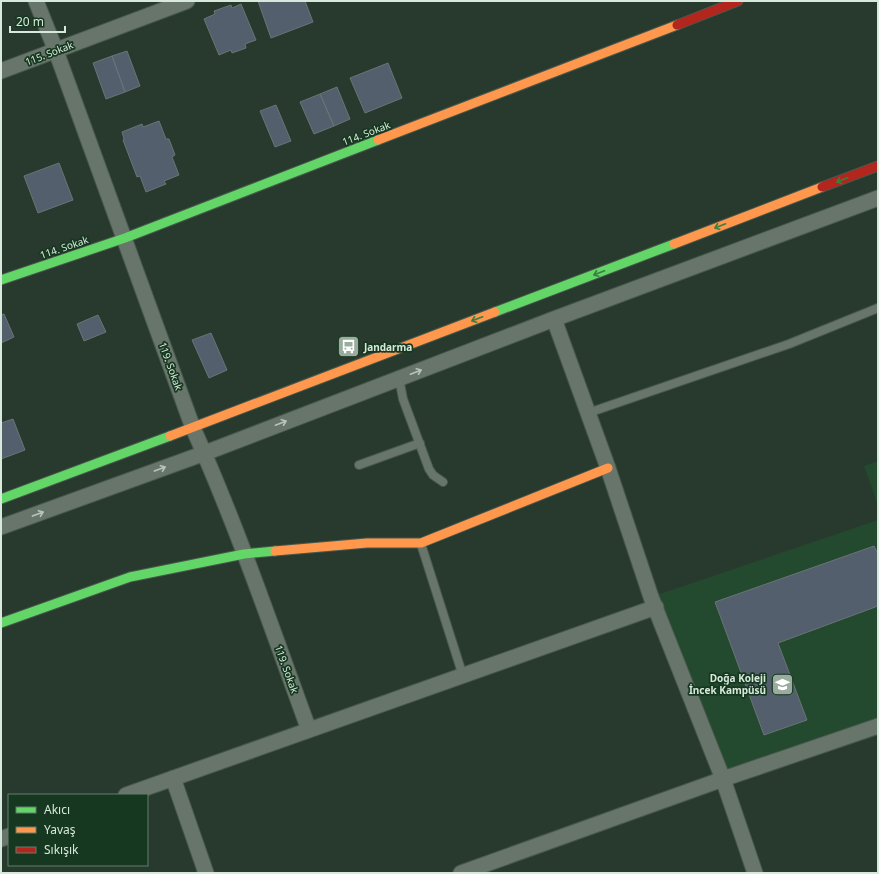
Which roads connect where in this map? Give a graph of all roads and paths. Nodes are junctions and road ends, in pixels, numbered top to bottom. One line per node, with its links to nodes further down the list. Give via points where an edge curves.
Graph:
1 (36, 1): 4 (street, 119. Sokak)
2 (187, 1): 4 (street, 115. Sokak)
3 (738, 1): 8 (street, 114. Sokak)
4 (56, 51): 5 (street, 115. Sokak); 8 (street, 119. Sokak)
5 (1, 71)
6 (878, 166): 14 (street, one-way to 14)
7 (878, 198): 11 (street)
8 (125, 238): 9 (street, 114. Sokak); 14 (street, 119. Sokak)
9 (1, 280)
10 (878, 308): 13 (lane, via 789,344)
11 (554, 319): 12 (street, one-way to 11); 13 (street)
12 (398, 378): 15 (lane); 16 (street, one-way to 12)
13 (588, 413): 18 (street)
14 (193, 428): 16 (street, 119. Sokak); 20 (street)
15 (420, 443): 17 (lane); 19 (lane, via 429,469)
16 (205, 453): 21 (street, one-way to 16); 23 (street, 119. Sokak)
17 (359, 465)
18 (608, 468): 22 (street); 24 (street)
19 (444, 482)
20 (1, 499)
21 (1, 527)
22 (421, 543): 23 (street, via 367,543); 26 (lane)
23 (244, 554): 25 (street, via 130,577); 28 (street, 119. Sokak)
24 (656, 608): 26 (street); 30 (street)
25 (1, 623)
26 (463, 676): 28 (street)
27 (878, 726): 30 (street)
28 (309, 730): 29 (street)
29 (173, 778): 31 (street); 32 (street)
30 (723, 779): 33 (street); 34 (street)
31 (129, 794)
32 (206, 873)
33 (461, 873)
34 (755, 873)

